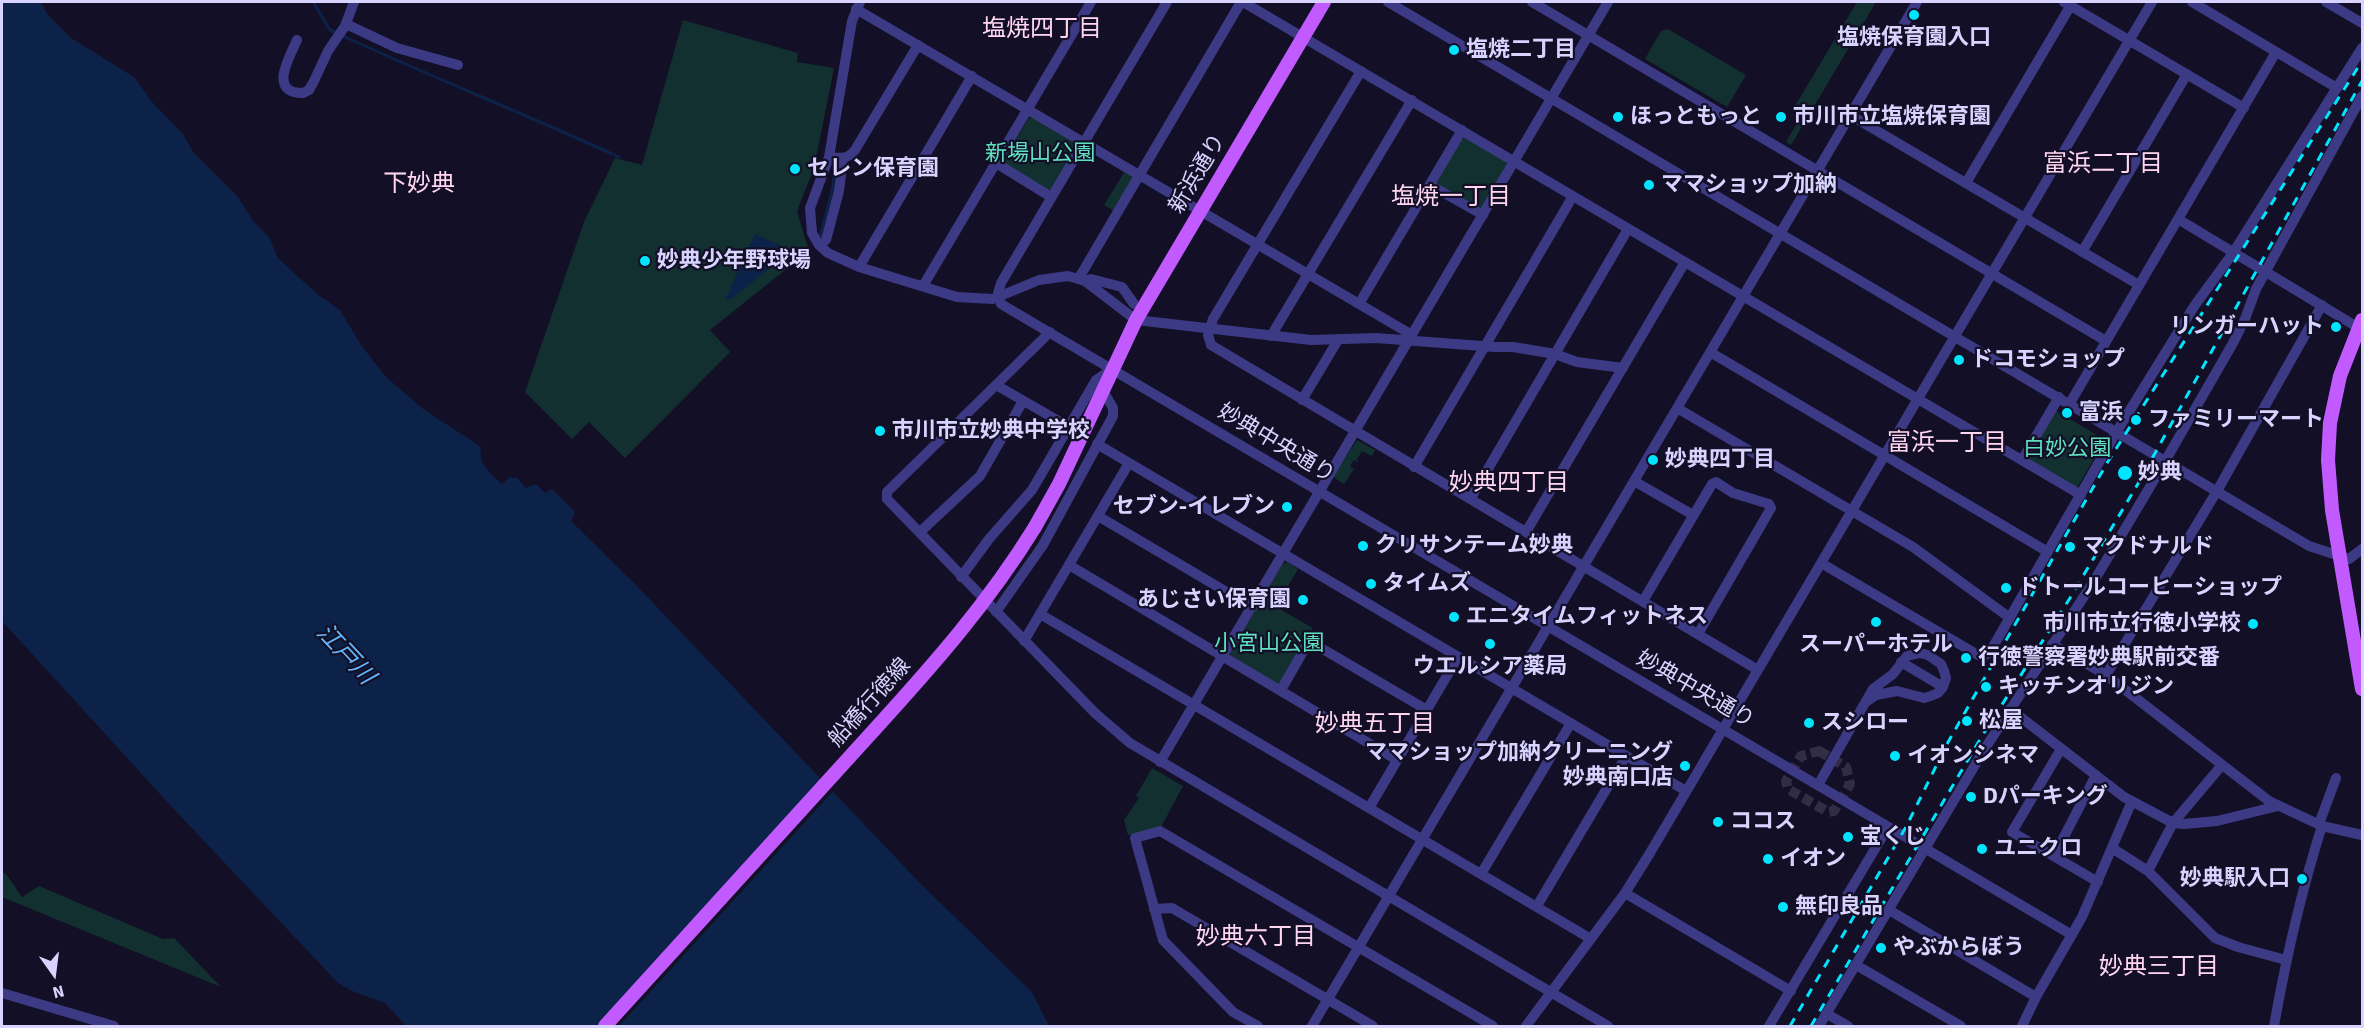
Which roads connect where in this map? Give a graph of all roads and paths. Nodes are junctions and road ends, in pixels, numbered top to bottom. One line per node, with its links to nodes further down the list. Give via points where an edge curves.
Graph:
1 (354, 2): 16 (street)
2 (1091, 2): 33 (street)
3 (1167, 2): 36 (street)
4 (1242, 2): 18 (street); 42 (street)
5 (1324, 2): 18 (main road, 新浜通り)
6 (1388, 2): 30 (street)
7 (1535, 2): 17 (street)
8 (1608, 2): 17 (street)
9 (1917, 2): 34 (street)
10 (2152, 2): 20 (street)
11 (2192, 2): 23 (street)
12 (2326, 2): 15 (street)
13 (2068, 3): 20 (street); 43 (street)
14 (858, 5): 21 (street); 37 (street)
15 (2362, 23)
16 (346, 25): 19 (street, via 309,90 303,93 289,90 283,77); 24 (street, via 397,48)
17 (1588, 35): 30 (street); 41 (street)
18 (1303, 36): 25 (street); 47 (main road, 新浜通り)
19 (297, 40)
20 (2129, 40): 26 (street); 49 (street)
21 (918, 45): 27 (street); 38 (street, via 855,150)
22 (2362, 48): 28 (street)
23 (2276, 52): 28 (street); 32 (street)
24 (458, 65)
25 (1361, 71): 31 (street); 54 (street)
26 (2187, 74): 32 (street); 55 (street)
27 (972, 76): 33 (street); 58 (street)
28 (2337, 88): 56 (street)
29 (2362, 96): 60 (street)
30 (1551, 98): 39 (street); 52 (street)
31 (1412, 100): 35 (street); 61 (street)
32 (2244, 108): 50 (street)
33 (1027, 109): 36 (street); 40 (street)
34 (1850, 115): 41 (street); 43 (street)
35 (1462, 130): 39 (street); 44 (street)
36 (1083, 142): 42 (street); 46 (street)
37 (829, 157): 38 (street); 58 (street, via 810,208 810,226 823,250)
38 (843, 159): 53 (street)
39 (1514, 161): 45 (street); 48 (street)
40 (996, 163): 46 (street); 64 (street)
41 (1817, 171): 52 (street); 59 (street)
42 (1139, 175): 47 (street); 62 (street)
43 (1966, 183): 49 (street)
44 (1430, 185): 48 (street); 68 (street)
45 (1573, 196): 51 (street); 79 (street)
46 (1052, 197): 66 (street, via 1001,283)
47 (1200, 212): 54 (street); 70 (main road, 新浜通り)
48 (1483, 215): 76 (street)
49 (2025, 218): 55 (street); 59 (street)
50 (2178, 219): 56 (street); 63 (street)
51 (1628, 229): 57 (street); 81 (street)
52 (1780, 233): 65 (street); 75 (street)
53 (826, 240)
54 (1258, 245): 61 (street); 72 (street)
55 (2082, 252): 63 (street)
56 (2233, 253): 60 (street); 94 (street, via 2195,305)
57 (1684, 262): 65 (street); 82 (street)
58 (859, 267): 64 (street)
59 (1992, 273): 75 (street); 78 (street)
60 (2266, 273): 69 (street); 98 (street, via 2233,343)
61 (1308, 275): 68 (street); 74 (street)
62 (1082, 280): 66 (street, via 1057,276); 67 (street, via 1122,287); 70 (street)
63 (2139, 285): 78 (street)
64 (924, 286): 66 (street, via 957,297)
65 (1743, 296): 80 (street); 87 (street)
66 (998, 297): 73 (street, 妙典中央通り, via 1002,304)
67 (1134, 304)
68 (1359, 304): 76 (street)
69 (2322, 305): 71 (street); 102 (street)
70 (1136, 320): 72 (street); 83 (main road, 新浜通り)
71 (2361, 326): 114 (main road, via 2340,376 2330,423 2328,485)
72 (1209, 330): 74 (street); 88 (street, via 1209,340 1216,349)
73 (1050, 332): 83 (street, 妙典中央通り); 84 (street)
74 (1271, 336): 77 (street)
75 (1955, 336): 86 (street); 87 (street)
76 (1410, 338): 77 (street); 79 (street); 93 (street)
77 (1338, 340): 88 (street)
78 (2106, 341): 90 (street)
79 (1485, 346): 81 (street); 100 (street)
80 (1710, 352): 91 (street); 96 (street)
81 (1555, 354): 82 (street, via 1577,362); 105 (street)
82 (1623, 368): 110 (street)
83 (1112, 369): 85 (main road, 船橋行徳線); 92 (street, via 1096,380); 103 (street, 妙典中央通り)
84 (996, 385): 89 (street); 109 (street, via 887,492 887,499)
85 (1102, 389): 95 (street, via 1114,412); 184 (main road, 船橋行徳線, bridge, via 1059,484 990,596 936,662)
86 (2059, 397): 90 (street); 97 (street)
87 (1918, 399): 96 (street); 97 (street)
88 (1302, 400): 93 (street)
89 (1023, 401): 92 (street); 109 (street, via 980,476)
90 (2070, 404): 94 (street)
91 (1677, 408): 101 (street); 106 (street)
92 (1068, 427): 118 (street, via 1032,490)
93 (1354, 431): 100 (street); 103 (street)
94 (2117, 431): 98 (street); 104 (street)
95 (1097, 444): 99 (street); 121 (street, via 1049,536)
96 (1885, 455): 106 (street); 112 (street)
97 (2022, 460): 104 (street)
98 (2166, 460): 102 (street); 127 (street)
99 (1129, 463): 108 (street); 113 (street)
100 (1414, 466): 105 (street)
101 (1634, 481): 107 (street); 117 (street)
102 (2217, 491): 114 (street, via 2309,546); 132 (street)
103 (1319, 492): 113 (street); 124 (street, 妙典中央通り)
104 (2081, 495): 112 (street)
105 (1471, 498): 110 (street)
106 (1851, 511): 115 (street); 123 (street, via 1913,547)
107 (1693, 515): 119 (street); 125 (street, via 1716,482 1771,508)
108 (1098, 516): 116 (street); 120 (street)
109 (920, 532): 118 (street)
110 (1526, 532): 117 (street)
111 (2362, 549): 114 (street, via 2349,559)
112 (2048, 552): 123 (street)
113 (1283, 554): 120 (street); 129 (street)
114 (2340, 556): 133 (main road)
115 (1821, 563): 123 (street, via 1978,655 1990,652); 131 (street)
116 (1069, 565): 122 (street); 128 (street)
117 (1584, 566): 119 (street); 124 (street)
118 (961, 577): 121 (street)
119 (1643, 601): 125 (street)
120 (1252, 607): 128 (street)
121 (996, 612): 126 (street)
122 (1040, 614): 126 (street); 139 (street)
123 (2010, 618)
124 (1548, 627): 135 (street); 143 (street, 妙典中央通り)
125 (1698, 634): 131 (street)
126 (1024, 640): 147 (street, via 1109,726)
127 (2052, 644): 132 (street); 140 (street)
128 (1223, 656): 136 (street); 139 (street)
129 (1458, 657): 135 (street); 141 (street)
130 (1899, 665): 134 (street); 134 (street, via 1907,656 1920,653 1934,658 1944,671); 137 (street); 138 (street, via 1873,689)
131 (1758, 670): 143 (street)
132 (2106, 675): 148 (street)
133 (2362, 682)
134 (1943, 687): 137 (street, via 1924,698)
135 (1512, 688): 142 (street); 160 (street)
136 (1281, 690): 141 (street, via 1309,641); 146 (street)
137 (1908, 693): 138 (street, via 1887,692)
138 (1867, 701): 151 (street)
139 (1193, 705): 147 (street); 155 (street)
140 (2010, 709): 144 (street); 161 (street)
141 (1427, 710): 146 (street)
142 (1570, 723): 145 (street); 165 (street)
143 (1723, 729): 151 (street, 妙典中央通り); 152 (street)
144 (2061, 749): 149 (street); 163 (street, via 2012,832)
145 (1626, 756): 152 (street); 169 (street)
146 (1397, 760): 155 (street)
147 (1160, 762): 168 (street)
148 (2222, 765): 154 (street); 156 (street)
149 (2096, 775): 153 (street); 163 (street)
150 (2336, 778): 157 (street)
151 (1818, 785): 158 (street, 妙典中央通り)
152 (1686, 791): 167 (street)
153 (2132, 801): 156 (street); 162 (street)
154 (2278, 806): 156 (street, via 2217,820); 157 (street)
155 (1369, 808): 160 (street)
156 (2173, 823): 164 (street)
157 (2321, 825): 159 (street); 175 (street)
158 (1888, 827): 161 (street, 妙典中央通り); 177 (street)
159 (2362, 835)
160 (1422, 840): 165 (street); 168 (street)
161 (1925, 849): 171 (street); 172 (street, 妙典中央通り)
162 (2112, 849): 164 (street); 166 (street)
163 (2054, 856): 166 (street)
164 (2148, 871): 175 (street, via 2215,938)
165 (1481, 874): 169 (street)
166 (2098, 882): 172 (street)
167 (1625, 893): 173 (street); 177 (street)
168 (1388, 897): 174 (street); 179 (street)
169 (1536, 906): 173 (street)
170 (1154, 909): 174 (street, via 1135,838 1160,831); 181 (street, via 1172,908); 185 (street, via 1163,940 1233,1012)
171 (1889, 910): 176 (street); 180 (street)
172 (2072, 935): 180 (street)
173 (1591, 939): 179 (street)
174 (1358, 948): 181 (street); 188 (street)
175 (2286, 960): 196 (street)
176 (1856, 965): 182 (street); 194 (street)
177 (1791, 991): 191 (street)
178 (2, 993): 183 (street)
179 (1551, 993): 189 (street); 190 (street)
180 (2036, 997): 195 (street)
181 (1328, 1000): 186 (street); 187 (street)
182 (1827, 1014): 192 (street); 193 (street)
183 (114, 1026)
184 (605, 1026)
185 (1258, 1026)
186 (1312, 1026)
187 (1373, 1026)
188 (1493, 1026)
189 (1526, 1026)
190 (1608, 1026)
191 (1769, 1026)
192 (1819, 1026)
193 (1848, 1026)
194 (1961, 1026)
195 (2022, 1026)
196 (2274, 1026)

